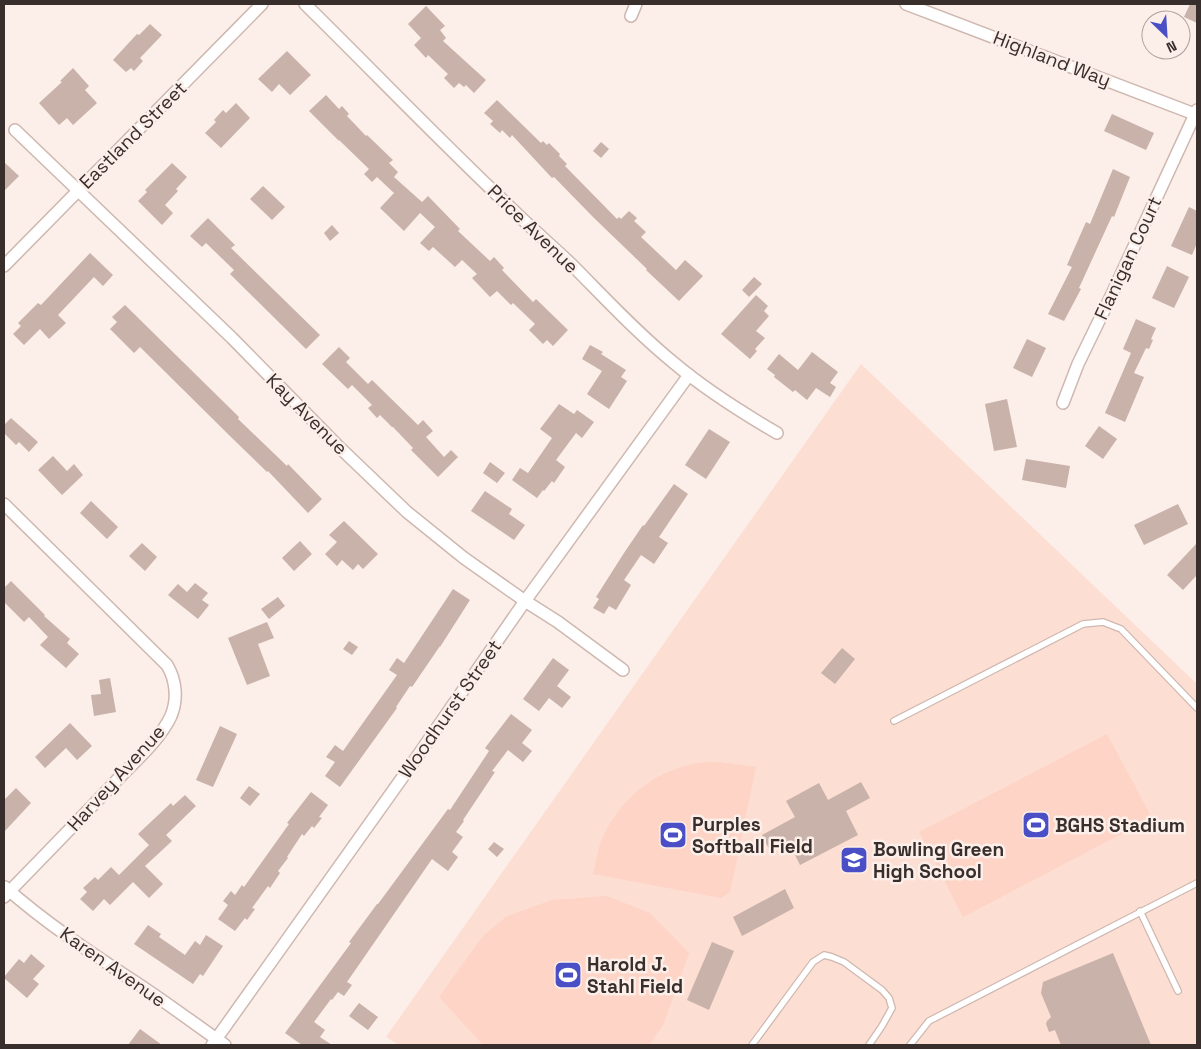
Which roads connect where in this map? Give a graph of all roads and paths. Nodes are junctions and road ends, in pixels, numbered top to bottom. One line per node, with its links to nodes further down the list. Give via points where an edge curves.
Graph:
1 (262, 4): 8 (street, Eastland Street)
2 (305, 4): 10 (street, Price Avenue, via 505,203)
3 (636, 4): 5 (street)
4 (906, 4): 6 (street, Highland Way)
5 (630, 16)
6 (1197, 113): 11 (street, Flanigan Court)
7 (15, 130): 8 (street, Kay Avenue)
8 (78, 191): 9 (street, Eastland Street); 14 (street, Kay Avenue, via 407,512)
9 (4, 266)
10 (689, 375): 12 (street, Price Avenue); 14 (street, Woodhurst Street)
11 (1063, 402)
12 (777, 433)
13 (4, 504): 19 (street, Harvey Avenue, via 167,665 175,685 172,714 158,736 75,825)
14 (525, 601): 15 (street, Kay Avenue); 22 (street, Woodhurst Street)
15 (623, 670)
16 (1197, 708): 17 (lane, via 1121,629 1102,622 1083,624)
17 (894, 721)
18 (1197, 883): 20 (lane)
19 (6, 892): 22 (street, Karen Avenue, via 151,992)
20 (1140, 911): 21 (lane); 25 (lane, via 929,1021)
21 (1178, 991)
22 (218, 1043)
23 (752, 1045): 24 (lane, via 812,962 824,956 844,962 889,998 892,1008)
24 (869, 1045)
25 (910, 1045)

